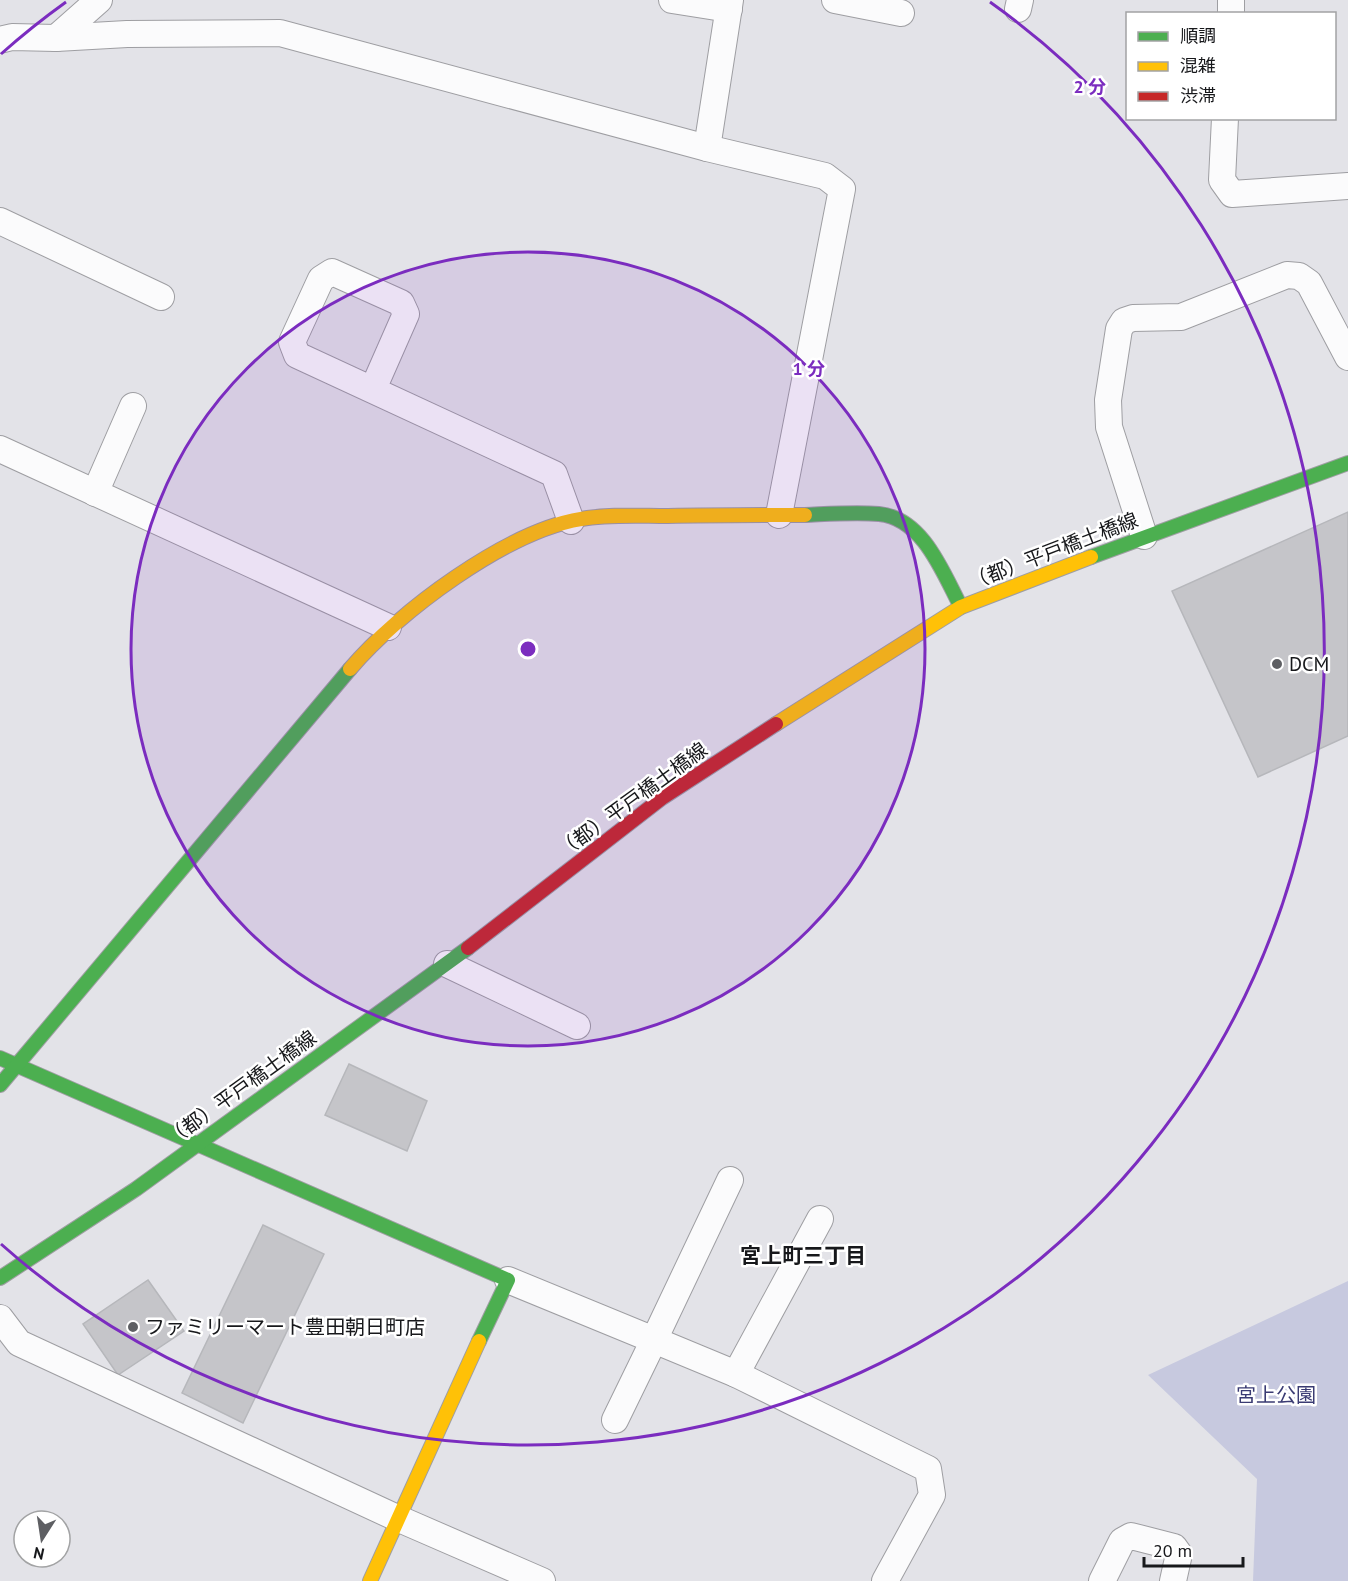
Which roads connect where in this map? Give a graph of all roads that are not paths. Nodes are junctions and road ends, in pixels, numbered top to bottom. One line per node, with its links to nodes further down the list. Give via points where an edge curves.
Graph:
1 (99, 0): 6 (street)
2 (672, 0): 4 (street)
3 (834, 0): 5 (street)
4 (730, 5): 9 (street)
5 (901, 13)
6 (56, 38): 7 (street); 9 (street, via 280,33)
7 (0, 40)
8 (1225, 120): 10 (street, via 1222,180 1232,194)
9 (707, 148): 19 (street, via 825,176 842,189)
10 (1348, 186)
11 (0, 221): 12 (street)
12 (161, 297)
13 (1348, 357): 21 (street, via 1309,283 1299,276 1287,275 1181,317 1124,321 1119,329 1110,388 1109,427)
14 (373, 389): 14 (street, via 406,314 401,303 332,272 321,279 292,342 297,355); 20 (street, via 554,474)
15 (132, 406): 18 (street)
16 (0, 449): 18 (street)
17 (1348, 463): 21 (street, （都）平戸橋土橋線)
18 (95, 493): 23 (street)
19 (779, 515): 20 (street, via 614,516); 22 (street, via 881,514 910,527 929,548)
20 (571, 521): 23 (street, via 518,542 466,570)
21 (1144, 536): 22 (street, （都）平戸橋土橋線)
22 (961, 607): 24 (street, （都）平戸橋土橋線, via 662,798)
23 (388, 627): 27 (street)
24 (447, 964): 25 (street); 29 (street, （都）平戸橋土橋線)
25 (577, 1026)
26 (0, 1058): 27 (street)
27 (16, 1066): 28 (street); 29 (street)
28 (0, 1085)
29 (198, 1143): 32 (street, （都）平戸橋土橋線, via 136,1189); 33 (street)
30 (730, 1180): 35 (street)
31 (820, 1218): 36 (street)
32 (0, 1278)
33 (507, 1280): 35 (street); 38 (street)
34 (0, 1318): 38 (street, via 19,1344)
35 (654, 1340): 36 (street); 37 (street)
36 (736, 1374): 41 (street, via 928,1469 932,1495)
37 (615, 1420)
38 (397, 1518): 39 (street); 40 (street)
39 (370, 1581)
40 (542, 1581)
41 (885, 1581)
42 (1102, 1581): 43 (street, via 1122,1541 1131,1536 1174,1547 1179,1554)
43 (1173, 1581)

